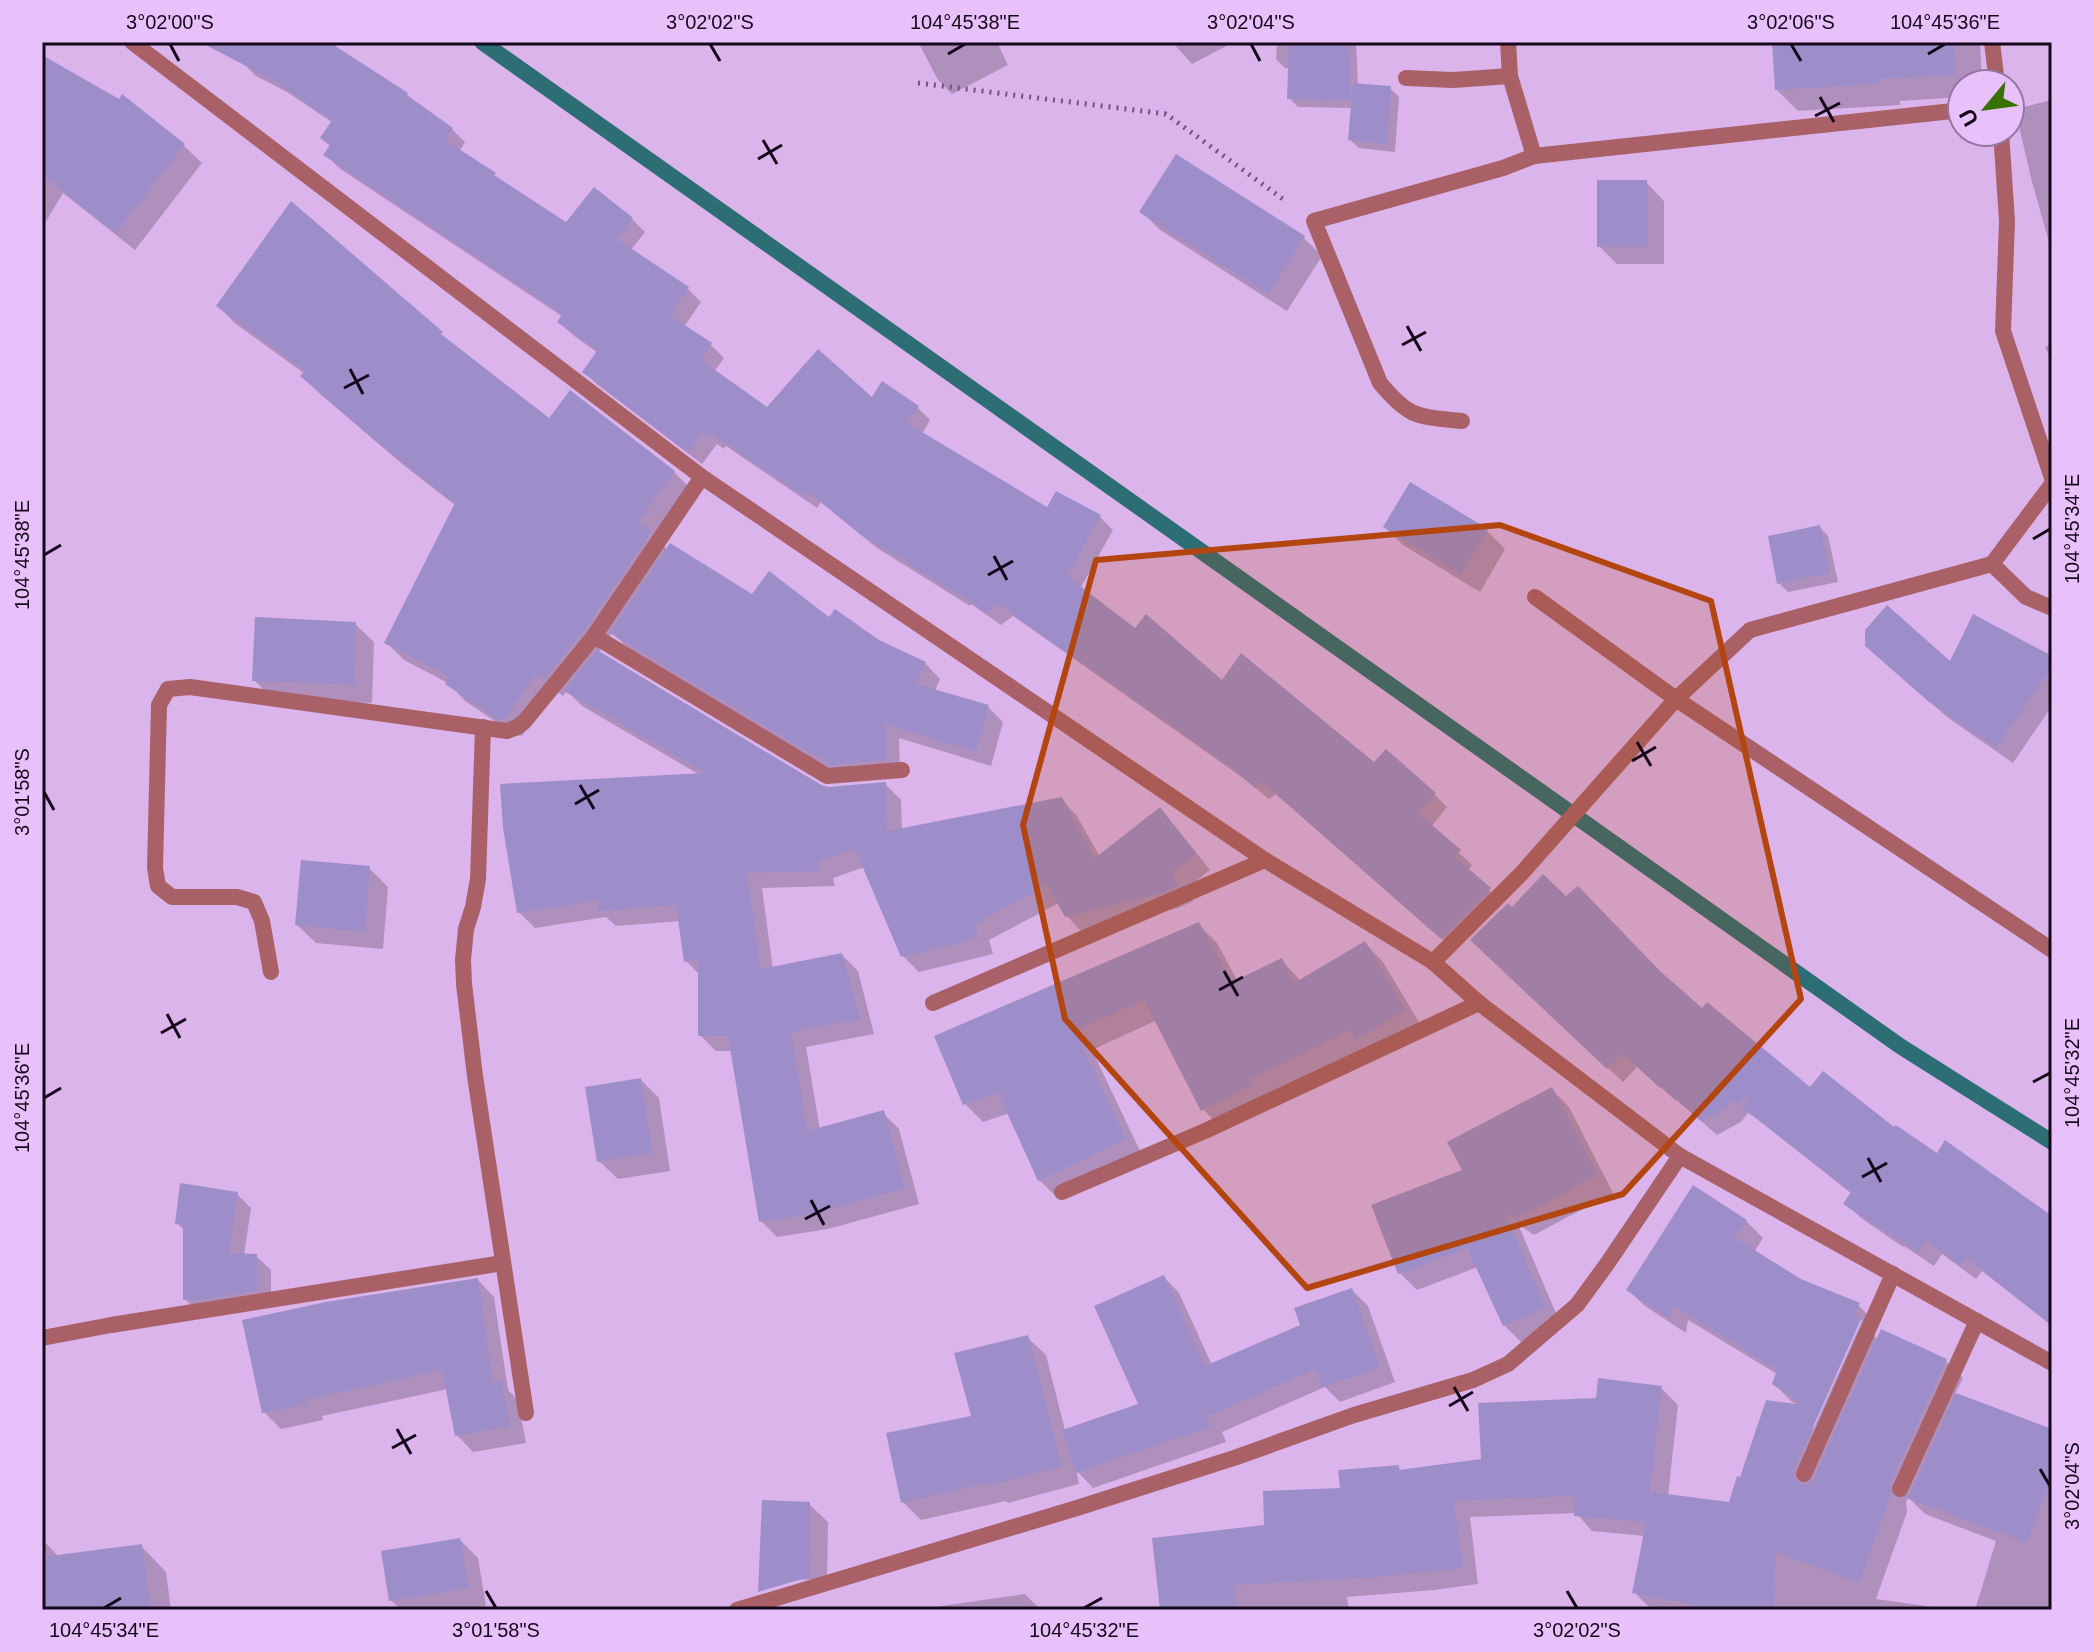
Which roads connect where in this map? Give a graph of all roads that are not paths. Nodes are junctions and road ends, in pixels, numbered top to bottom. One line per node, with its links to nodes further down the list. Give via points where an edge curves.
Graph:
1 (132, 42): 11 (street)
2 (1508, 42): 5 (street)
3 (1992, 42): 4 (street)
4 (1995, 68)
5 (1510, 76): 6 (street); 9 (street)
6 (1406, 78)
7 (1946, 112): 9 (street)
8 (2002, 148): 12 (street, via 2007,221 2003,331)
9 (1534, 156): 10 (street, via 1314,221 1380,383 1417,416)
10 (1462, 421)
11 (702, 477): 16 (street); 20 (street)
12 (2052, 481): 13 (street)
13 (1992, 564): 15 (street, via 2026,597); 17 (street, via 1750,630)
14 (1535, 597): 17 (street)
15 (2052, 608)
16 (594, 636): 18 (street, via 517,727); 19 (street, via 827,776)
17 (1676, 699): 21 (street); 22 (street, via 1521,874)
18 (483, 727): 23 (street, via 205,688 168,689 159,705 158,886 172,897 254,902); 28 (street, via 478,879 463,960)
19 (902, 770)
20 (1265, 860): 22 (street); 24 (street)
21 (2052, 950)
22 (1433, 962): 25 (street)
23 (271, 972)
24 (933, 1003)
25 (1479, 1003): 26 (street); 27 (street)
26 (1680, 1156): 29 (street); 36 (street, via 1577,1305 1508,1364 1234,1458)
27 (1062, 1192)
28 (503, 1263): 31 (street); 33 (street)
29 (1893, 1274): 30 (street); 34 (street)
30 (1977, 1321): 32 (street); 35 (street)
31 (42, 1338)
32 (2052, 1363)
33 (526, 1413)
34 (1804, 1474)
35 (1900, 1489)
36 (745, 1608)

